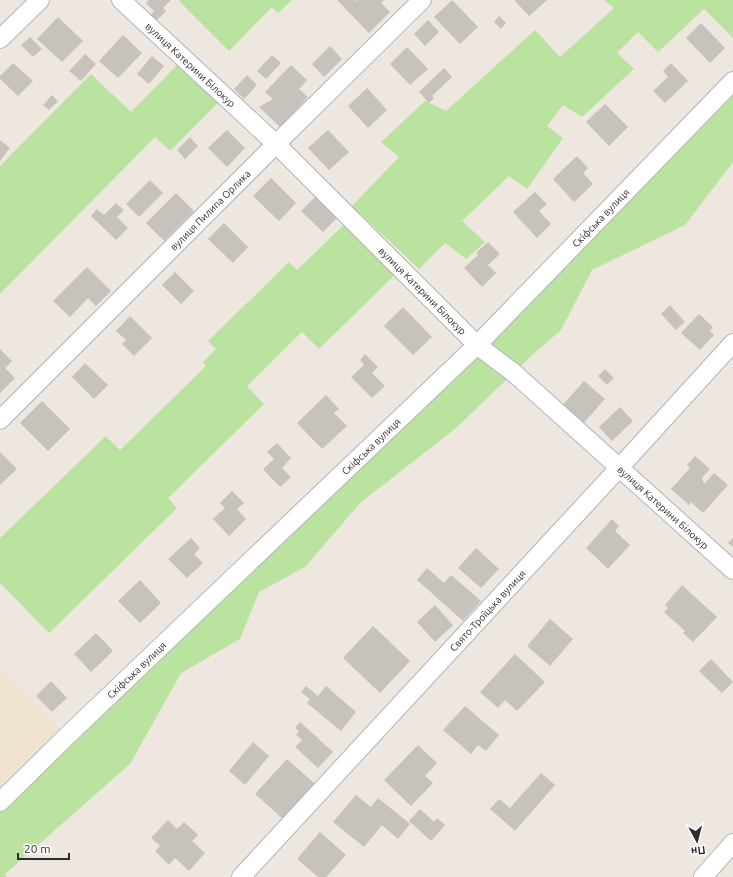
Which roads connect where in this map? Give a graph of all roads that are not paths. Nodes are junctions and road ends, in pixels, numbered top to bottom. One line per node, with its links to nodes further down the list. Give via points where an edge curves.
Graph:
1 (40, 0): 4 (street)
2 (121, 0): 6 (street, вулиця Катерини Білокур)
3 (422, 0): 6 (street, вулиця Пилипа Орлика)
4 (0, 39)
5 (733, 81): 8 (street, Скіфська вулиця)
6 (276, 144): 8 (street, вулиця Катерини Білокур); 9 (street, вулиця Пилипа Орлика)
7 (733, 343): 10 (street, Свято-Троїцька вулиця)
8 (477, 345): 10 (street, вулиця Катерини Білокур, via 514,373); 12 (street, Скіфська вулиця)
9 (0, 420)
10 (620, 468): 11 (street, вулиця Катерини Білокур); 14 (street, Свято-Троїцька вулиця)
11 (733, 570)
12 (0, 802)
13 (733, 843): 15 (street)
14 (241, 877)
15 (702, 877)

